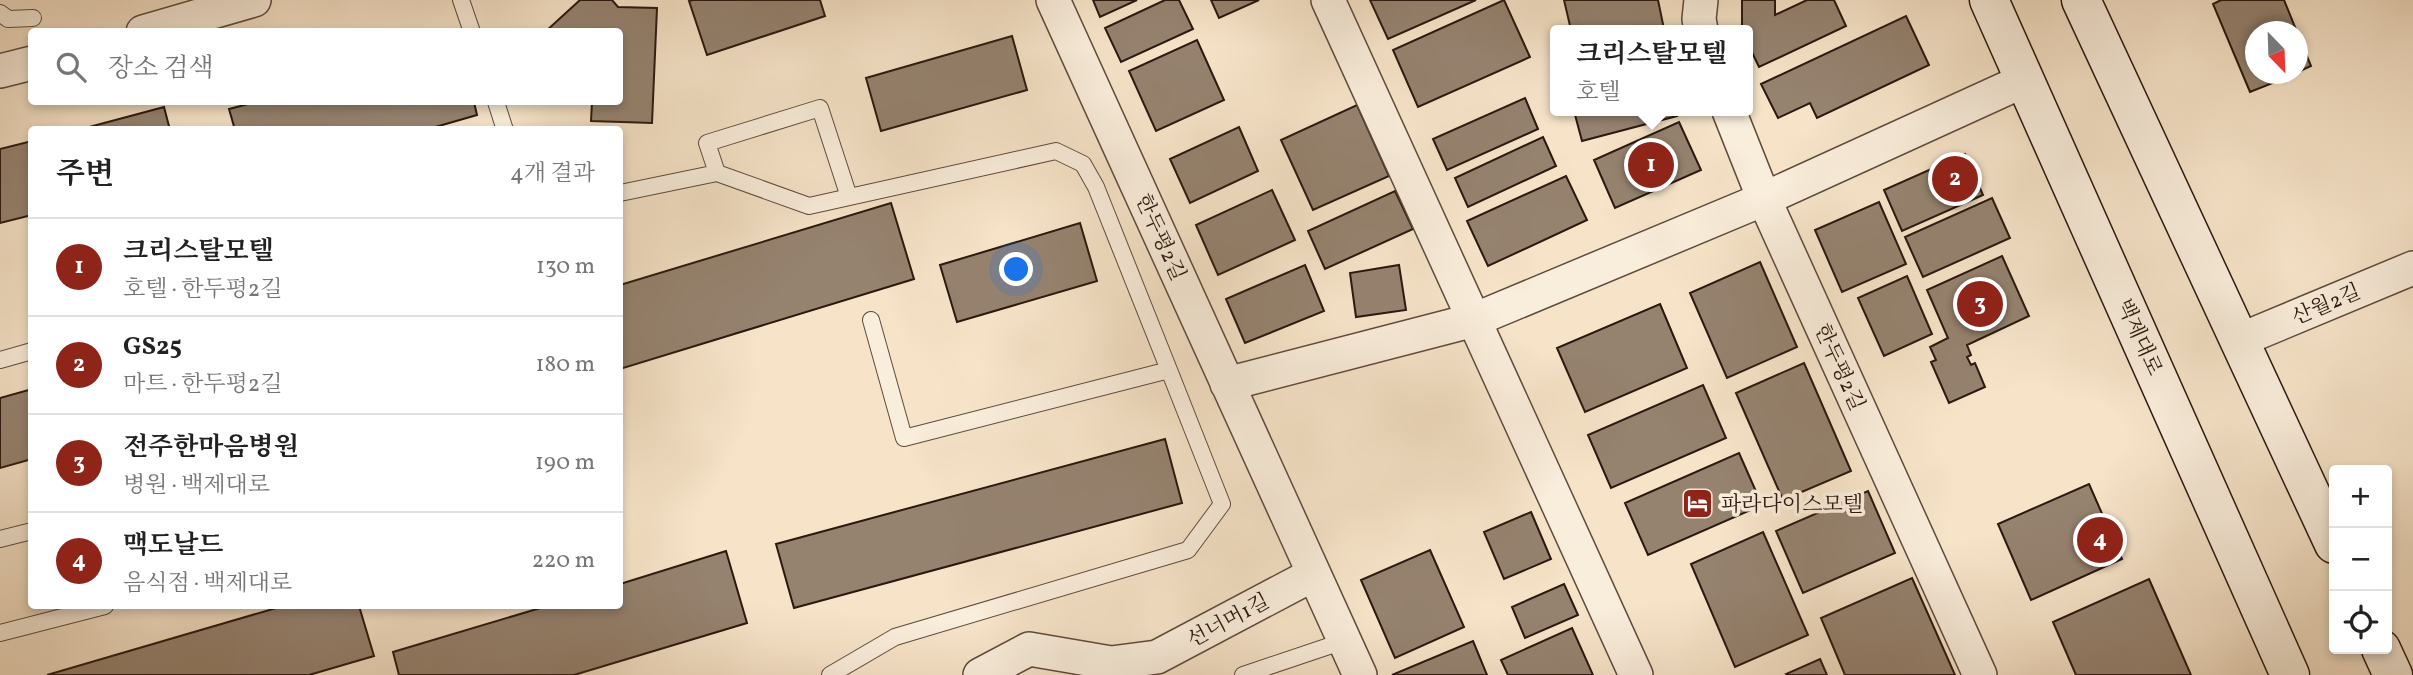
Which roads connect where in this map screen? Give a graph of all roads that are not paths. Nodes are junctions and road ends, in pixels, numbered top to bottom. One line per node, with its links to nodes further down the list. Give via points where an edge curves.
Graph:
1 (254, 0): 11 (street)
2 (461, 0): 12 (lane)
3 (1053, 0): 30 (street, 한두평2길)
4 (1328, 0): 25 (street)
5 (1701, 0): 10 (street)
6 (1989, 0): 15 (street, 백제대로)
7 (2081, 0): 26 (street)
8 (0, 13): 9 (lane, via 8,19)
9 (33, 18)
10 (1700, 25)
11 (157, 28)
12 (471, 28)
13 (28, 64): 14 (street)
14 (0, 72)
15 (2025, 80): 22 (street); 45 (street, 백제대로)
16 (497, 105): 18 (lane)
17 (1731, 116): 22 (street, 한두평2길)
18 (505, 126)
19 (717, 173): 20 (lane); 21 (lane, via 809,206); 21 (lane, via 707,143 820,108)
20 (623, 192)
21 (849, 197): 29 (lane, via 1056,151 1083,164)
22 (1764, 199): 25 (street); 44 (street, 한두평2길)
23 (2413, 268): 26 (street, 산월2길)
24 (871, 320): 29 (lane, via 904,438)
25 (1474, 320): 30 (street); 43 (street)
26 (2240, 340): 32 (street)
27 (28, 352): 28 (lane)
28 (0, 360)
29 (1169, 370): 39 (lane, via 1222,504 1188,550 895,637)
30 (1227, 384): 34 (street, 한두평2길)
31 (28, 532): 33 (lane)
32 (2329, 533)
33 (0, 539)
34 (1314, 574): 37 (street, 한두평2길); 40 (street, 선너머1길, via 1157,657 1111,663 1029,649)
35 (94, 609): 36 (lane)
36 (0, 633)
37 (1344, 641): 41 (lane); 42 (street, 한두평2길)
38 (2383, 654): 46 (street)
39 (830, 675)
40 (981, 675)
41 (1243, 675)
42 (1360, 675)
43 (1636, 675)
44 (1980, 675)
45 (2290, 675)
46 (2393, 675)

